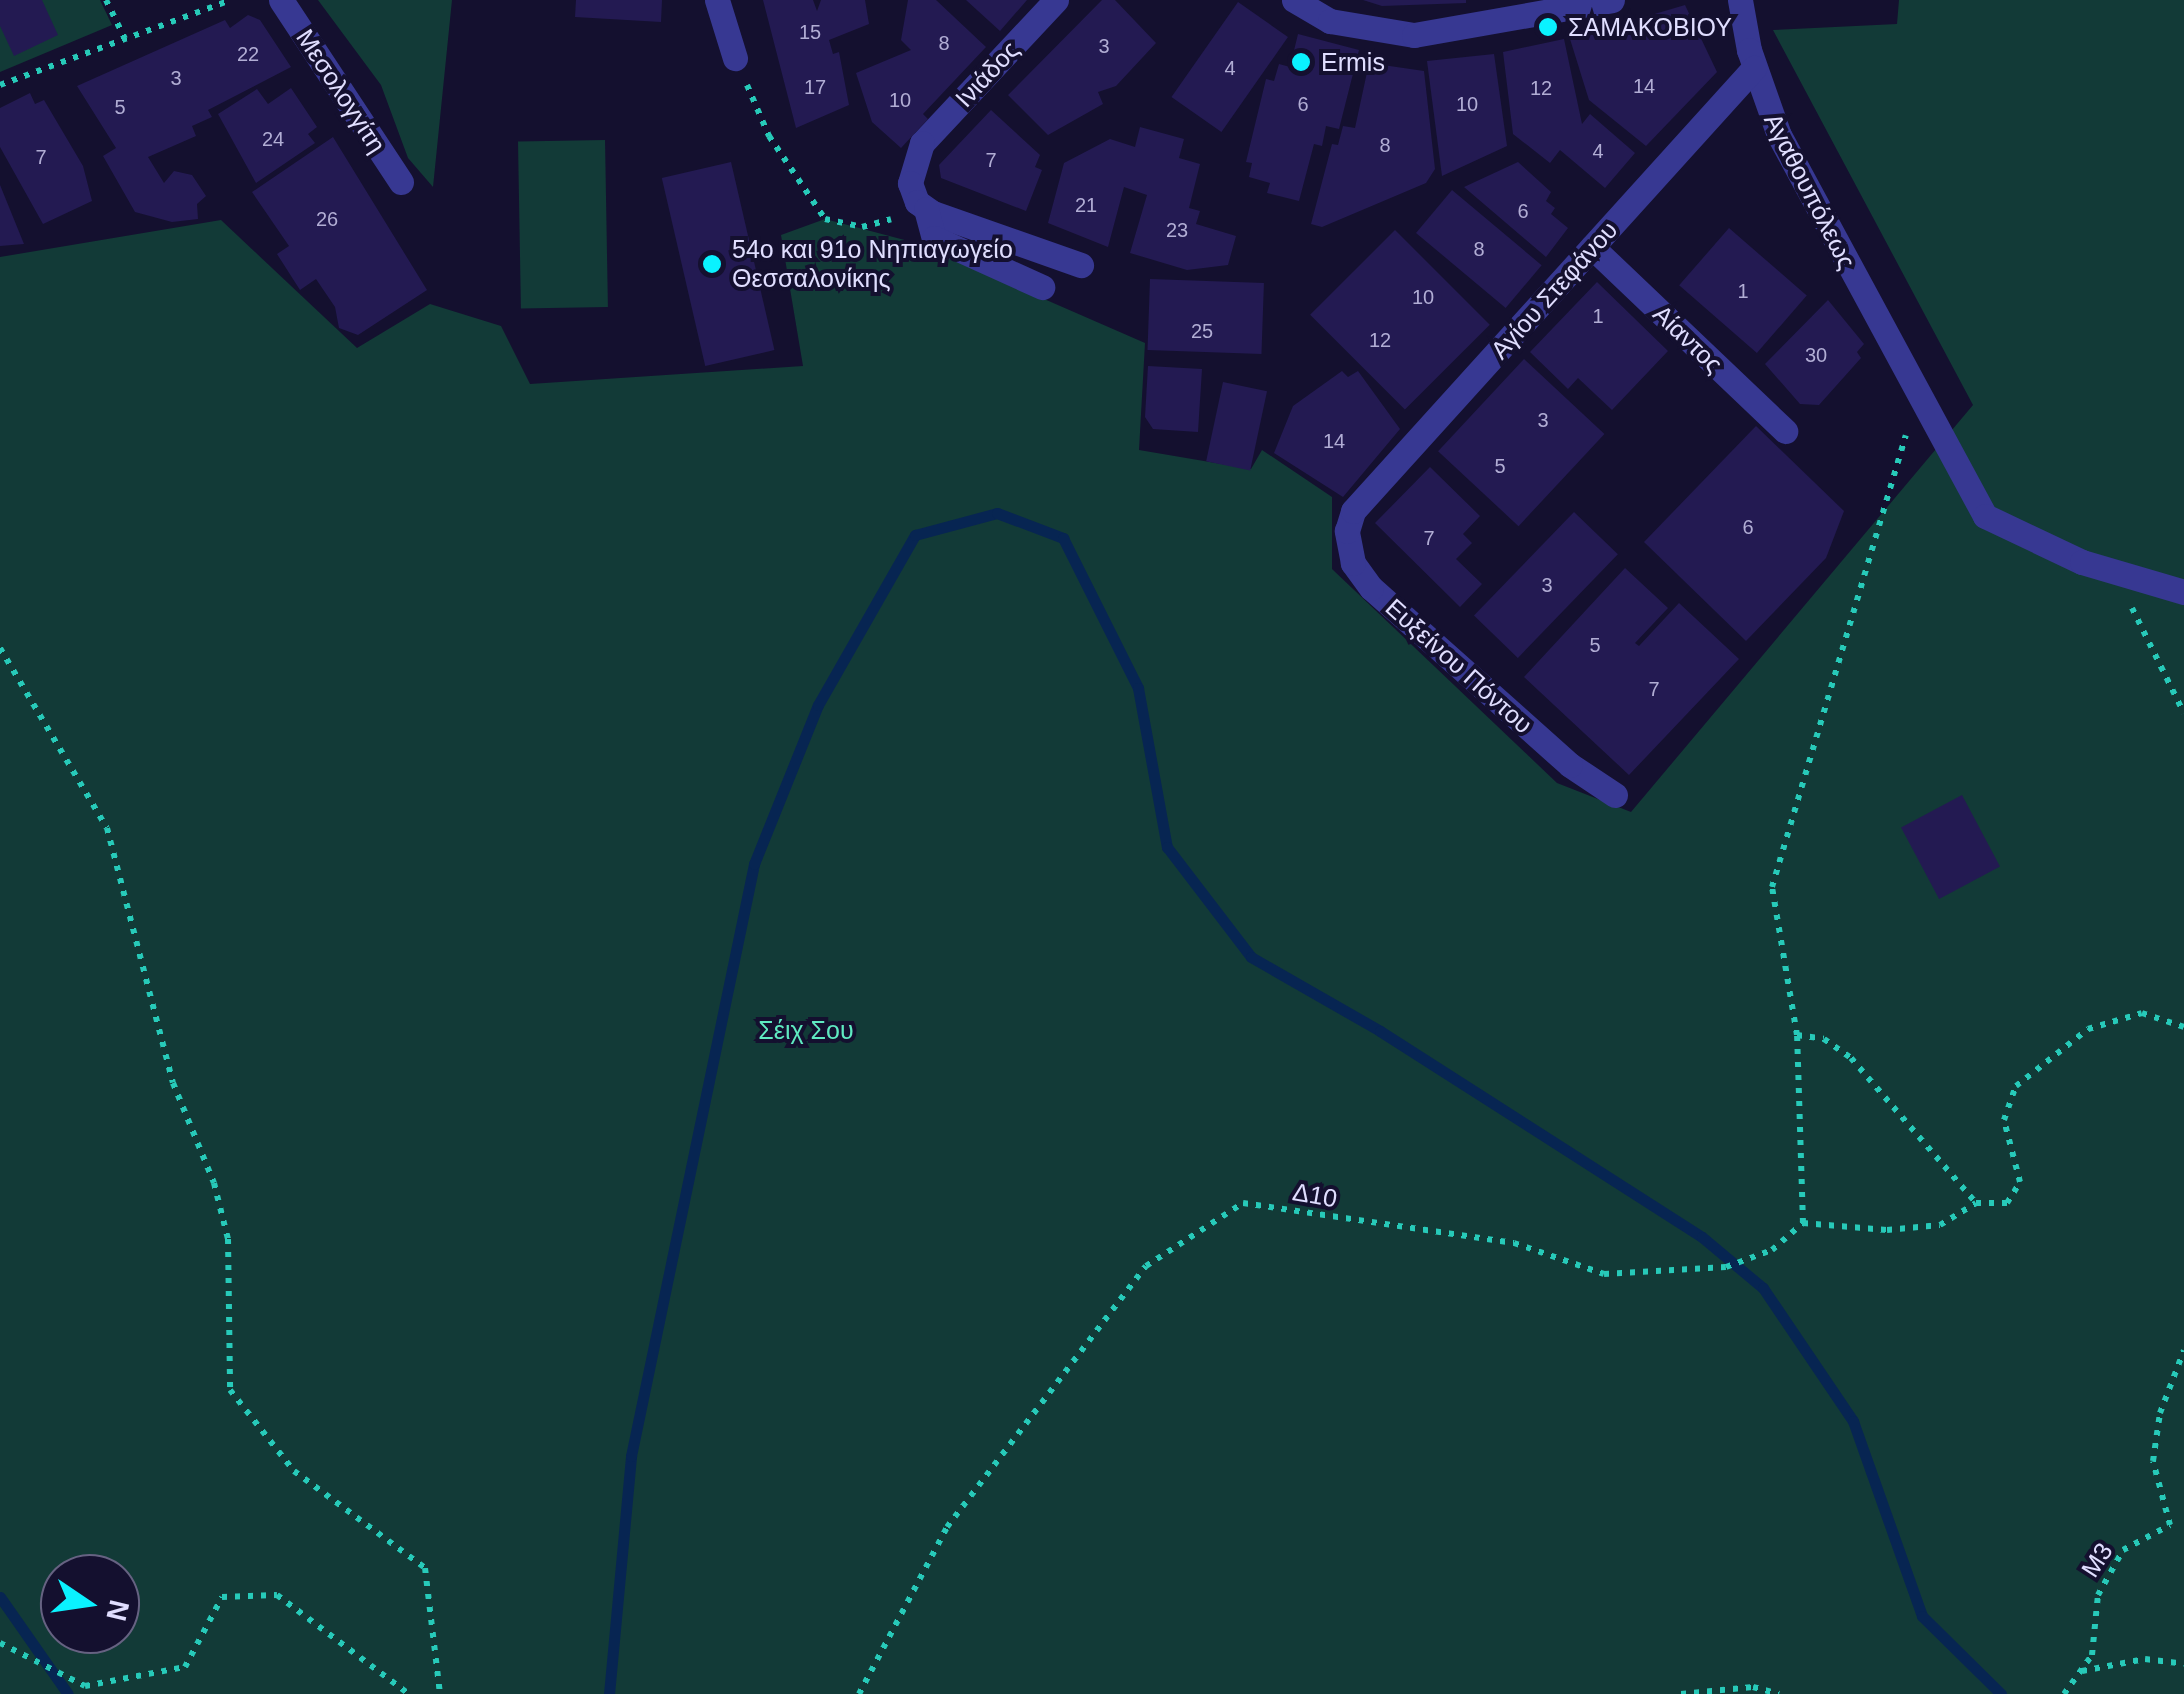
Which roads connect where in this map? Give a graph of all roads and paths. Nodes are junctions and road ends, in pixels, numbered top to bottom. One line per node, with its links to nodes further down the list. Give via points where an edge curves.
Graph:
1 (106, 0): 9 (path)
2 (231, 0): 9 (path)
3 (282, 0): 13 (street, Μεσολογγίτη)
4 (717, 0): 10 (street)
5 (1056, 0): 14 (street, Ινιάδος, via 918,149 910,183)
6 (1294, 0): 7 (street, via 1364,31 1414,35)
7 (1612, 0)
8 (1740, 0): 11 (street, Αγαθουπόλεως)
9 (125, 39): 12 (path)
10 (735, 58): 14 (path, via 769,136 825,218 862,227)
11 (1754, 68): 15 (street, Αγίου Στεφάνου); 18 (street, Αγαθουπόλεως, via 1789,156)
12 (0, 85)
13 (402, 182)
14 (926, 210): 16 (street); 17 (street, via 934,238)
15 (1592, 247): 19 (street, Αίαντος); 20 (street, Αγίου Στεφάνου)
16 (1081, 265)
17 (1042, 287)
18 (1912, 383): 21 (street, Αγαθουπόλεως, via 1985,516 2029,541); 27 (path, via 1772,887)
19 (1784, 431)
20 (1354, 511): 25 (street, Ευξείνου Πόντου, via 1347,547 1362,578 1570,765)
21 (2114, 572): 22 (street, Αγαθουπόλεως); 24 (path)
22 (2184, 592)
23 (0, 648): 35 (path, via 107,828 172,1083 214,1183 228,1240 230,1390 294,1471 425,1568)
24 (2184, 713)
25 (1616, 796)
26 (2184, 1027): 28 (path, via 2142,1013 2088,1030 2016,1086 2004,1120 2020,1182 2007,1203)
27 (1797, 1034): 28 (path, via 1824,1039 1851,1058); 29 (path)
28 (1976, 1203): 29 (path, via 1940,1225 1887,1230)
29 (1803, 1222): 36 (path, Δ10, via 1772,1250 1726,1267 1604,1274 1514,1243 1243,1203 1146,1266 947,1526)
30 (2184, 1350): 33 (path, Μ3, via 2160,1413 2154,1461 2170,1525 2123,1550 2098,1594 2092,1655)
31 (0, 1643): 34 (path, via 85,1686 185,1667 222,1596 277,1595)
32 (2184, 1664): 33 (path, via 2145,1659)
33 (2081, 1671): 39 (path, Μ3)
34 (409, 1694)
35 (440, 1694)
36 (859, 1694)
37 (1680, 1694): 38 (path, via 1754,1687)
38 (1779, 1694)
39 (2064, 1694)

